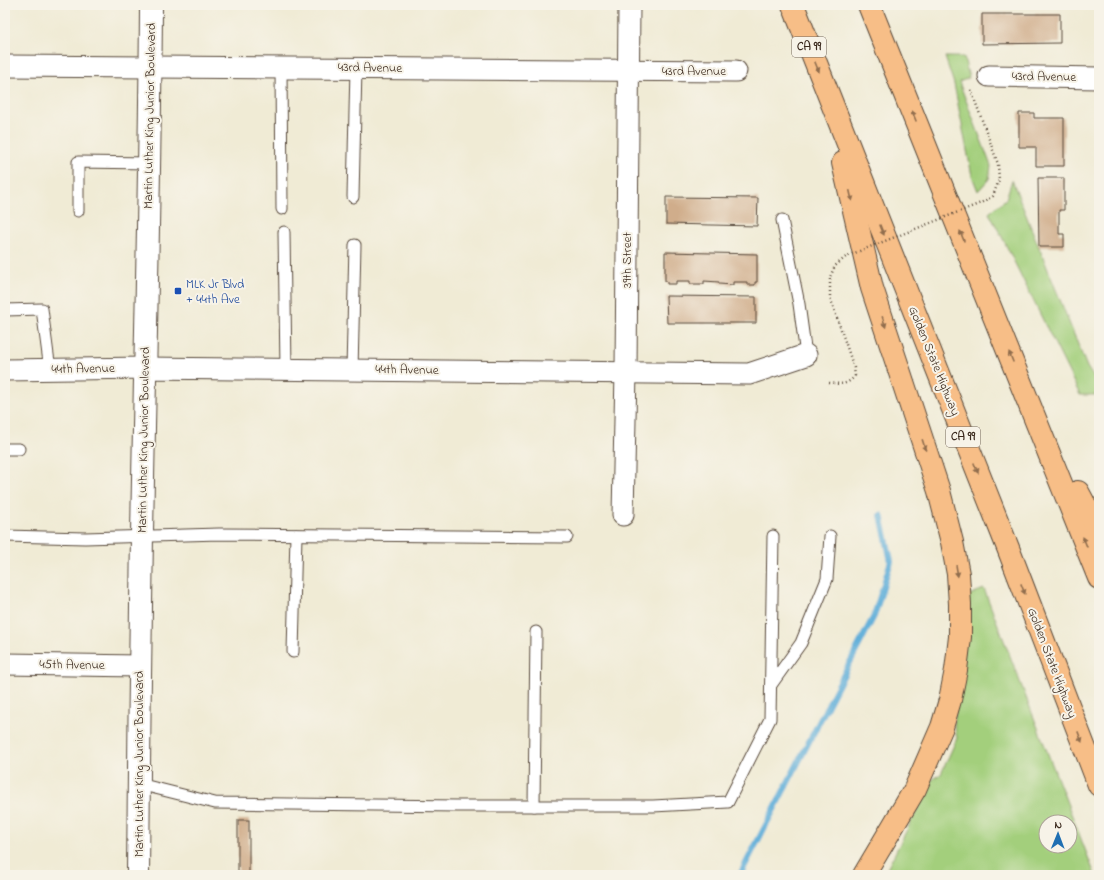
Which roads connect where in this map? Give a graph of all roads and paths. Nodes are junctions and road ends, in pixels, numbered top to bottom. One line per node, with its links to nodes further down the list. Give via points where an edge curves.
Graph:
1 (151, 5): 6 (street, Martin Luther King Junior Boulevard)
2 (628, 5): 9 (street, 39th Street)
3 (793, 5): 14 (highway, Golden State Highway / CA 99, one-way to 14)
4 (869, 5): 31 (highway, one-way to 4)
5 (5, 66): 6 (street, 43rd Avenue)
6 (151, 66): 7 (street, 43rd Avenue); 15 (street, Martin Luther King Junior Boulevard)
7 (281, 67): 8 (street, 43rd Avenue); 17 (lane)
8 (356, 68): 9 (street, 43rd Avenue); 16 (lane)
9 (628, 71): 10 (street, 43rd Avenue); 29 (street, 39th Street)
10 (736, 71)
11 (989, 76): 12 (street, 43rd Avenue)
12 (1099, 78)
13 (970, 87): 30 (path, bridge, via 998,164 999,180 993,196 847,256 835,266 830,277 830,297 855,376 843,384)
14 (826, 90): 49 (highway, Golden State Highway / CA 99, one-way to 49); 52 (highway, one-way to 52, via 872,288 939,491 958,574 960,604 956,670 942,727 915,789)
15 (150, 163): 18 (lane, via 78,162); 24 (street, Martin Luther King Junior Boulevard)
16 (353, 197)
17 (282, 209)
18 (78, 211)
19 (782, 220): 23 (lane, via 799,304)
20 (284, 232): 25 (lane)
21 (355, 245): 28 (lane)
22 (5, 310): 27 (lane, via 42,309)
23 (806, 355): 29 (street, 44th Avenue, via 749,374)
24 (145, 368): 25 (street, 44th Avenue); 27 (street, 44th Avenue); 40 (street, Martin Luther King Junior Boulevard)
25 (286, 369): 28 (street, 44th Avenue)
26 (5, 370): 27 (street, 44th Avenue)
27 (50, 370)
28 (352, 370): 29 (street, 44th Avenue)
29 (626, 372): 34 (street, 39th Street)
30 (829, 383)
31 (1026, 393): 35 (highway); 42 (highway, one-way to 31)
32 (5, 449): 33 (lane)
33 (19, 450)
34 (623, 515)
35 (1099, 531)
36 (296, 535): 40 (lane); 41 (lane); 44 (lane)
37 (5, 536): 40 (lane)
38 (773, 536): 47 (lane)
39 (830, 536): 47 (lane, via 827,579 800,643)
40 (142, 537): 46 (street, Martin Luther King Junior Boulevard)
41 (567, 537)
42 (1099, 578)
43 (536, 632): 50 (lane)
44 (294, 652)
45 (5, 664): 46 (street, 45th Avenue)
46 (140, 666): 48 (street, Martin Luther King Junior Boulevard)
47 (771, 685): 50 (lane, via 770,719 728,802 653,806)
48 (139, 784): 50 (lane, via 215,803); 51 (street, Martin Luther King Junior Boulevard)
49 (1099, 785)
50 (534, 806)
51 (138, 875)
52 (864, 875)

